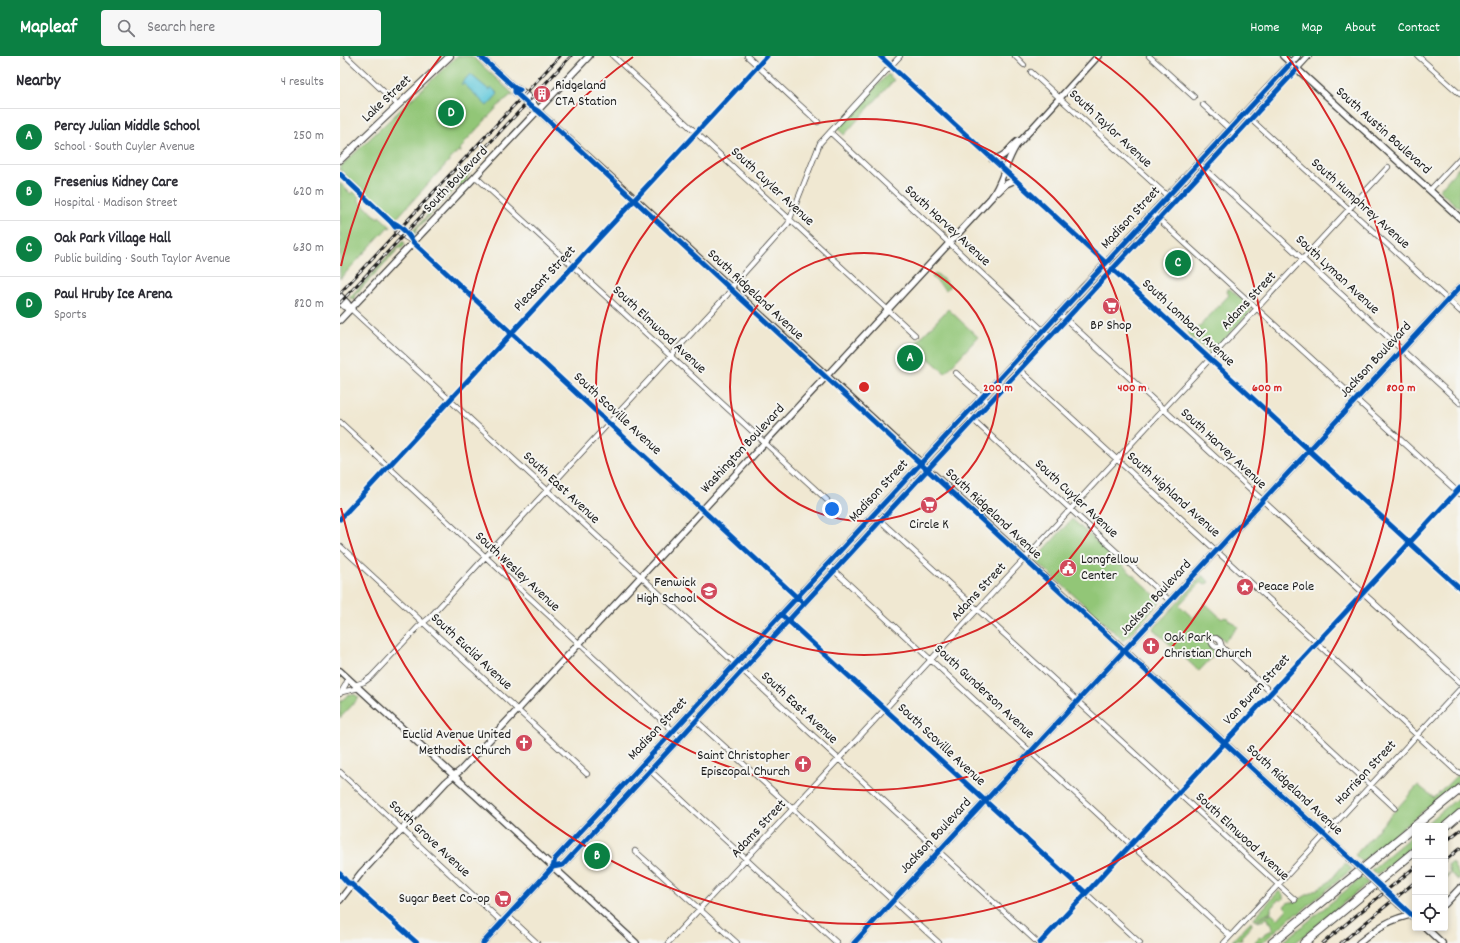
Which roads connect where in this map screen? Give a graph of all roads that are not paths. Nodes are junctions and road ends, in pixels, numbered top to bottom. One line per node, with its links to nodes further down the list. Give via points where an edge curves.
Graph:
1 (346, 56): 26 (street)
2 (450, 56): 26 (main road, Lake Street)
3 (480, 56): 28 (street, South Ridgeland Avenue, via 531,101)
4 (589, 56): 28 (street, South Boulevard)
5 (613, 56): 33 (street, South Cuyler Avenue)
6 (747, 56): 19 (street)
7 (767, 56): 19 (street, Pleasant Street)
8 (880, 56): 20 (street, South Lombard Avenue)
9 (900, 56): 20 (street)
10 (1015, 56): 18 (street)
11 (1098, 56): 25 (street, Washington Boulevard)
12 (1149, 56): 24 (street)
13 (1283, 56): 17 (street, South Austin Boulevard)
14 (1297, 56): 17 (main road, Madison Street)
15 (1308, 56): 21 (main road, Madison Street)
16 (1418, 56): 23 (street)
17 (1291, 63): 21 (street, South Austin Boulevard); 29 (main road, Madison Street)
18 (1024, 64)
19 (758, 66): 31 (street); 33 (street, Pleasant Street)
20 (891, 66): 34 (street); 38 (street, South Lombard Avenue)
21 (1297, 69): 30 (main road, Madison Street); 47 (street, South Austin Boulevard)
22 (1031, 72): 25 (street, South Taylor Avenue)
23 (1460, 94)
24 (1194, 97)
25 (1060, 98): 36 (street, Washington Boulevard); 48 (street, South Taylor Avenue)
26 (398, 105): 39 (main road, Lake Street)
27 (1203, 105): 32 (street)
28 (538, 111): 45 (street, South Boulevard); 50 (street, South Ridgeland Avenue)
29 (1244, 113): 30 (street, South Humphrey Avenue); 32 (main road, Madison Street)
30 (1251, 119): 35 (main road, Madison Street); 52 (street, South Humphrey Avenue)
31 (818, 122)
32 (1229, 129): 35 (street); 40 (main road, Madison Street)
33 (696, 132): 50 (street, Pleasant Street); 55 (street, South Cuyler Avenue)
34 (830, 132): 55 (street, via 818,148); 58 (street, South Harvey Avenue)
35 (1236, 135): 42 (main road, Madison Street)
36 (1023, 138): 38 (street, via 1012,145 1003,156 996,160); 43 (street, Washington Boulevard, via 1011,154)
37 (1460, 158): 47 (street)
38 (992, 159): 43 (street, South Lombard Avenue)
39 (340, 160)
40 (1198, 163): 42 (street, South Lyman Avenue); 48 (main road, Madison Street)
41 (1388, 167): 52 (street, Adams Street)
42 (1204, 169): 51 (main road, Madison Street); 59 (street, South Lyman Avenue)
43 (1004, 170): 46 (street, South Lombard Avenue); 49 (street, Washington Boulevard, via 999,186)
44 (340, 174): 57 (street, South Scoville Avenue, via 391,222 395,222)
45 (476, 177): 57 (street, South Boulevard); 61 (street, South Elmwood Avenue)
46 (1015, 180): 49 (street, via 1006,184); 60 (street, South Lombard Avenue)
47 (1430, 190): 54 (street, South Austin Boulevard)
48 (1167, 196): 51 (street, South Taylor Avenue); 53 (main road, Madison Street)
49 (991, 198): 58 (street, Washington Boulevard)
50 (635, 199): 61 (street, Pleasant Street); 64 (street, South Ridgeland Avenue)
51 (1174, 202): 56 (main road, Madison Street)
52 (1349, 209): 59 (street, Adams Street); 66 (street, South Humphrey Avenue)
53 (1152, 213): 56 (street); 60 (main road, Madison Street)
54 (1460, 218)
55 (790, 219): 64 (street, via 786,227); 70 (street, South Cuyler Avenue)
56 (1158, 219): 62 (main road, Madison Street); 68 (street)
57 (413, 242): 69 (street, South Boulevard); 76 (street, South Scoville Avenue)
58 (949, 243): 70 (street, Washington Boulevard); 75 (street, South Harvey Avenue)
59 (1303, 259): 68 (street, Adams Street); 79 (street, South Lyman Avenue)
60 (1106, 263): 62 (street, South Lombard Avenue); 72 (main road, Madison Street)
61 (573, 266): 76 (street, Pleasant Street); 80 (street, South Elmwood Avenue)
62 (1112, 269): 74 (main road, Madison Street); 81 (street, South Lombard Avenue)
63 (1460, 288): 66 (street, Jackson Boulevard)
64 (731, 289): 80 (street); 85 (street, South Ridgeland Avenue)
65 (340, 296): 69 (street)
66 (1448, 300): 71 (street, South Humphrey Avenue); 79 (street, Jackson Boulevard)
67 (340, 302): 69 (street)
68 (1257, 308): 81 (street, Adams Street); 87 (street)
69 (351, 309): 73 (street, South Boulevard); 88 (street, South East Avenue)
70 (888, 310): 77 (street, South Cuyler Avenue); 85 (street, Washington Boulevard)
71 (1460, 310)
72 (1059, 313): 74 (street, South Harvey Avenue); 75 (main road, Madison Street)
73 (340, 320)
74 (1066, 320): 78 (main road, Madison Street); 91 (street, South Harvey Avenue)
75 (1043, 330): 78 (street, South Harvey Avenue); 82 (main road, Madison Street)
76 (512, 333): 88 (street, Pleasant Street); 95 (street, South Scoville Avenue)
77 (915, 335)
78 (1050, 337): 83 (main road, Madison Street)
79 (1402, 350): 87 (street, Jackson Boulevard); 90 (street, South Lyman Avenue)
80 (671, 356): 95 (street); 96 (street, South Elmwood Avenue)
81 (1210, 359): 91 (street, Adams Street); 97 (street, South Lombard Avenue)
82 (1013, 364): 83 (street, South Highland Avenue); 86 (main road, Madison Street)
83 (1020, 370): 89 (main road, Madison Street); 98 (street, South Highland Avenue)
84 (956, 373): 86 (street)
85 (826, 376): 96 (street, Washington Boulevard); 99 (street, South Ridgeland Avenue)
86 (983, 397): 89 (street); 92 (main road, Madison Street)
87 (1356, 399): 97 (street, Jackson Boulevard); 105 (street)
88 (450, 400): 100 (street, Pleasant Street); 104 (street, South East Avenue)
89 (989, 403): 93 (main road, Madison Street)
90 (1460, 403)
91 (1163, 409): 98 (street, Adams Street); 107 (street, South Harvey Avenue)
92 (967, 414): 93 (street, South Cuyler Avenue); 99 (main road, Madison Street)
93 (974, 420): 101 (main road, Madison Street); 108 (street, South Cuyler Avenue)
94 (340, 422): 100 (street, South Wesley Avenue)
95 (609, 423): 102 (street, South Scoville Avenue); 104 (street)
96 (765, 442): 106 (street, South Elmwood Avenue); 109 (street, Washington Boulevard)
97 (1309, 450): 107 (street, Jackson Boulevard); 113 (street, South Lombard Avenue)
98 (1117, 459): 108 (street, Adams Street); 115 (street, South Highland Avenue)
99 (920, 464): 101 (street, South Ridgeland Avenue); 110 (main road, Madison Street)
100 (388, 467): 111 (street, Pleasant Street); 116 (street, South Wesley Avenue)
101 (927, 470): 112 (main road, Madison Street); 117 (street, South Ridgeland Avenue)
102 (665, 476)
103 (672, 483): 109 (street)
104 (547, 490): 116 (street); 120 (street, South East Avenue)
105 (1459, 492): 113 (street, Van Buren Street)
106 (827, 500)
107 (1263, 500): 115 (street, Jackson Boulevard); 122 (street, South Harvey Avenue)
108 (1071, 509): 117 (street, Adams Street); 124 (street, South Cuyler Avenue)
109 (702, 510): 120 (street, Washington Boulevard); 123 (street)
110 (874, 514): 112 (street, South Elmwood Avenue); 118 (main road, Madison Street)
111 (340, 519)
112 (880, 521): 119 (main road, Madison Street); 126 (street, South Elmwood Avenue)
113 (1410, 543): 121 (street, South Lombard Avenue); 122 (street, Van Buren Street)
114 (340, 546): 129 (street, South Euclid Avenue)
115 (1217, 550): 124 (street, Jackson Boulevard); 130 (street, South Highland Avenue)
116 (485, 557): 129 (street); 131 (street, South Wesley Avenue)
117 (1024, 559): 126 (street, Adams Street); 133 (street, South Ridgeland Avenue)
118 (827, 564): 119 (street, South Gunderson Avenue); 123 (main road, Madison Street)
119 (834, 571): 125 (main road, Madison Street); 134 (street, South Gunderson Avenue)
120 (641, 577): 131 (street, Washington Boulevard); 135 (street, South East Avenue)
121 (1460, 589)
122 (1363, 593): 130 (street, Van Buren Street); 140 (street, South Harvey Avenue)
123 (797, 597): 125 (street); 127 (main road, Madison Street)
124 (1170, 600): 133 (street, Jackson Boulevard)
125 (804, 604): 128 (main road, Madison Street)
126 (978, 610): 134 (street, Adams Street); 145 (street, South Elmwood Avenue)
127 (781, 614): 128 (street, South Scoville Avenue); 135 (main road, Madison Street)
128 (788, 620): 136 (main road, Madison Street); 146 (street, South Scoville Avenue)
129 (423, 623): 138 (street); 147 (street, South Euclid Avenue)
130 (1318, 642): 144 (street, Van Buren Street); 151 (street, South Highland Avenue)
131 (579, 644): 147 (street, Washington Boulevard); 150 (street, South Wesley Avenue)
132 (1222, 647): 144 (street)
133 (1124, 651): 145 (street, Jackson Boulevard); 153 (street, South Ridgeland Avenue)
134 (931, 660): 146 (street, Adams Street); 154 (street, South Gunderson Avenue)
135 (735, 664): 136 (street, South East Avenue); 148 (main road, Madison Street)
136 (742, 670): 149 (main road, Madison Street); 155 (street, South East Avenue)
137 (340, 671): 139 (street)
138 (371, 677): 141 (street); 141 (street)
139 (348, 678): 141 (street); 143 (street)
140 (1460, 682)
141 (359, 688): 143 (street); 161 (street)
142 (1460, 689): 151 (street, Harrison Street)
143 (341, 693)
144 (1271, 693): 153 (street, Van Buren Street); 162 (street)
145 (1077, 701): 154 (street, Jackson Boulevard); 164 (street, South Elmwood Avenue)
146 (885, 709): 155 (street, Adams Street); 165 (street, South Scoville Avenue)
147 (518, 710): 160 (street, South Euclid Avenue); 161 (street, Washington Boulevard)
148 (688, 714): 149 (street); 150 (main road, Madison Street)
149 (695, 720): 152 (main road, Madison Street); 167 (street)
150 (673, 731): 152 (street, South Wesley Avenue); 156 (main road, Madison Street)
151 (1417, 734): 159 (street, South Highland Avenue); 162 (street, Harrison Street)
152 (680, 737): 157 (main road, Madison Street)
153 (1224, 743): 164 (street, Van Buren Street); 171 (street, South Ridgeland Avenue)
154 (1031, 752): 165 (street, Jackson Boulevard); 172 (street, South Gunderson Avenue)
155 (839, 759): 167 (street, Adams Street); 174 (street, South East Avenue)
156 (643, 764): 157 (street); 177 (main road, Madison Street, via 555,859)
157 (650, 770): 176 (street); 177 (main road, Madison Street, via 563,865)
158 (340, 772): 170 (street, South Grove Avenue)
159 (1460, 773)
160 (587, 774)
161 (454, 776): 170 (street, Washington Boulevard); 177 (street)
162 (1370, 785): 166 (street); 171 (street, Harrison Street)
163 (1460, 789): 206 (highway)
164 (1178, 793): 172 (street, Van Buren Street); 180 (street, South Elmwood Avenue)
165 (985, 801): 174 (street, Jackson Boulevard); 182 (street, South Scoville Avenue)
166 (1395, 808)
167 (792, 809): 176 (street, Adams Street); 185 (street)
168 (1460, 814): 169 (highway)
169 (1448, 824)
170 (402, 829): 179 (street, Washington Boulevard); 191 (street, South Grove Avenue)
171 (1324, 835): 180 (street, Harrison Street); 188 (street, South Ridgeland Avenue, bridge)
172 (1131, 844): 182 (street, Van Buren Street); 193 (street, South Gunderson Avenue)
173 (635, 851): 187 (street)
174 (939, 851): 185 (street, Jackson Boulevard); 203 (street, South East Avenue)
175 (1412, 853): 207 (highway)
176 (746, 859): 187 (street, Adams Street); 200 (street)
177 (553, 867): 189 (main road, Madison Street); 197 (street)
178 (340, 873): 179 (street, via 350,880)
179 (351, 884): 183 (street, Washington Boulevard); 194 (street)
180 (1277, 885): 184 (street, South Elmwood Avenue); 193 (street, Harrison Street)
181 (1460, 888): 186 (street)
182 (1086, 893): 203 (street, Van Buren Street); 204 (street, South Scoville Avenue)
183 (340, 900)
184 (1295, 900)
185 (893, 901): 201 (street, Jackson Boulevard); 202 (street)
186 (1448, 901)
187 (700, 909): 198 (street, Adams Street); 199 (street)
188 (1412, 914)
189 (508, 916): 191 (main road, Madison Street); 196 (street)
190 (1412, 916): 208 (street, via 1384,924)
191 (502, 922): 195 (main road, Madison Street)
192 (1429, 931): 209 (street)
193 (1230, 936): 205 (street, Harrison Street)
194 (417, 943)
195 (483, 943)
196 (537, 943)
197 (636, 943)
198 (668, 943)
199 (737, 943)
200 (838, 943)
201 (854, 943)
202 (939, 943)
203 (1039, 943)
204 (1140, 943)
205 (1224, 943)
206 (1272, 943)
207 (1304, 943)
208 (1359, 943)
209 (1442, 943)

